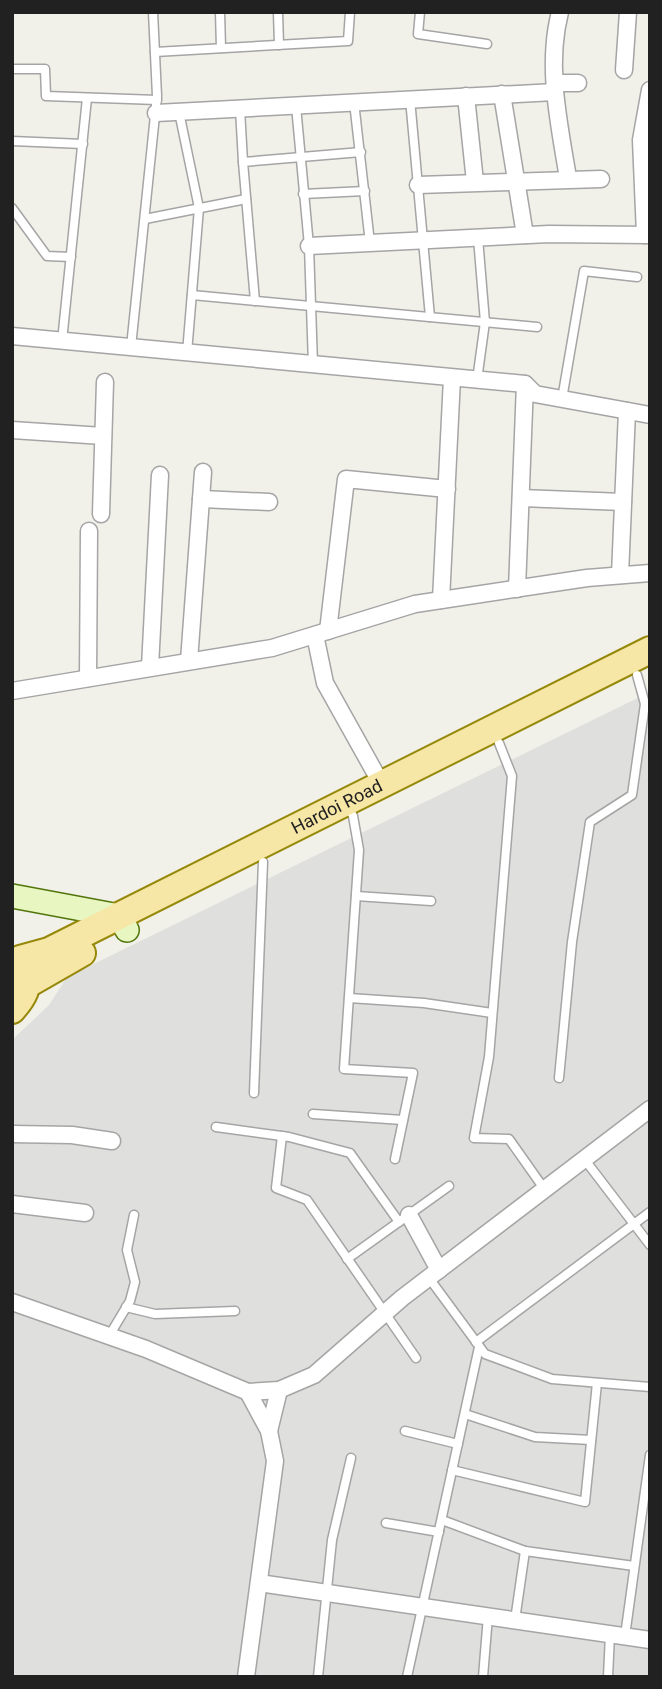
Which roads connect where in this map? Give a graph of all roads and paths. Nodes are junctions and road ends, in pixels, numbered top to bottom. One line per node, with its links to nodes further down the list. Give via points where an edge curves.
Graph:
1 (153, 12): 11 (lane)
2 (220, 12): 10 (lane)
3 (278, 12): 9 (lane)
4 (350, 12): 9 (lane, via 348,41)
5 (420, 12): 8 (lane, via 418,34)
6 (560, 12): 15 (street, via 554,34)
7 (628, 12): 13 (street)
8 (487, 44)
9 (279, 45): 10 (lane)
10 (221, 48): 11 (lane)
11 (155, 52): 23 (lane)
12 (12, 69): 19 (lane, via 45,69 46,96)
13 (624, 70)
14 (578, 83): 15 (street)
15 (555, 87): 17 (street); 31 (street)
16 (650, 90): 43 (street, via 640,140)
17 (502, 94): 18 (street); 33 (street)
18 (466, 96): 20 (street); 34 (street)
19 (87, 97): 23 (lane); 27 (lane)
20 (410, 99): 21 (street); 35 (lane)
21 (354, 102): 22 (street); 28 (lane)
22 (296, 105): 24 (street); 29 (lane)
23 (156, 106): 25 (street); 41 (lane)
24 (240, 109): 25 (street); 30 (lane)
25 (179, 112): 40 (lane)
26 (12, 141): 27 (lane)
27 (83, 144): 48 (lane)
28 (360, 152): 29 (lane); 36 (lane)
29 (299, 155): 30 (lane); 37 (lane)
30 (243, 162): 38 (lane)
31 (568, 178): 32 (street); 33 (street)
32 (601, 179)
33 (516, 180): 34 (street); 42 (street)
34 (475, 182): 35 (street)
35 (418, 185): 45 (lane)
36 (365, 191): 37 (lane); 46 (lane)
37 (303, 194): 47 (lane)
38 (246, 199): 40 (lane); 51 (lane)
39 (12, 208): 48 (lane, via 47,256)
40 (199, 208): 41 (lane); 50 (lane)
41 (145, 219): 58 (lane)
42 (525, 235): 43 (street); 44 (street)
43 (648, 235)
44 (478, 238): 45 (street); 54 (lane)
45 (424, 240): 46 (street); 53 (lane)
46 (370, 243): 47 (street)
47 (309, 246): 52 (lane)
48 (71, 257): 57 (lane)
49 (638, 277): 65 (lane, via 584,271)
50 (192, 295): 51 (lane); 59 (lane)
51 (256, 301): 52 (lane)
52 (311, 306): 53 (lane); 60 (lane)
53 (430, 317): 54 (lane)
54 (485, 322): 55 (lane); 62 (lane)
55 (537, 327)
56 (12, 336): 57 (street)
57 (62, 341): 58 (street)
58 (131, 348): 59 (street)
59 (187, 352): 60 (street)
60 (313, 365): 61 (street)
61 (452, 378): 62 (street); 72 (street)
62 (477, 380): 64 (street)
63 (106, 382): 69 (street)
64 (525, 384): 65 (street, via 535,394); 73 (street)
65 (562, 399): 66 (street)
66 (627, 411): 67 (street); 76 (street)
67 (650, 415)
68 (12, 430): 69 (street)
69 (103, 436): 77 (street)
70 (203, 472): 74 (street)
71 (160, 475): 86 (street)
72 (447, 489): 82 (street); 83 (street, via 345,479)
73 (521, 498): 76 (street); 81 (street)
74 (201, 499): 75 (street); 85 (street)
75 (268, 502)
76 (623, 502): 80 (street)
77 (101, 514)
78 (89, 531): 88 (street)
79 (650, 573): 80 (street)
80 (620, 575): 81 (street)
81 (517, 589): 82 (street)
82 (441, 600): 83 (street)
83 (322, 633): 85 (street, via 272,648); 91 (street, via 325,683)
84 (650, 650): 91 (main road, Hardoi Road)
85 (189, 661): 86 (street)
86 (150, 667): 88 (street)
87 (643, 671): 90 (main road, Hardoi Road); 103 (lane, via 645,704 632,794 590,822)
88 (88, 678): 89 (street)
89 (12, 691)
90 (499, 743): 92 (main road, Hardoi Road); 102 (lane, via 512,776)
91 (382, 785): 92 (main road, Hardoi Road)
92 (350, 810): 93 (main road, Hardoi Road); 95 (lane, via 359,850); 97 (main road, Hardoi Road)
93 (263, 862): 97 (main road, Hardoi Road); 104 (lane)
94 (12, 895): 97 (street)
95 (356, 896): 96 (lane); 100 (lane)
96 (431, 901)
97 (123, 923): 98 (main road, Hardoi Road, via 49,951); 99 (main road, Hardoi Road)
98 (16, 956): 99 (main road, via 27,972)
99 (28, 985): 101 (main road)
100 (349, 998): 102 (lane); 107 (lane, via 344,1069 413,1073)
101 (12, 1010)
102 (492, 1013): 115 (lane, via 474,1138 509,1139)
103 (559, 1078)
104 (254, 1093)
105 (650, 1109): 113 (street)
106 (313, 1114): 107 (lane)
107 (403, 1121): 112 (lane)
108 (216, 1127): 110 (lane)
109 (12, 1134): 111 (street)
110 (282, 1136): 120 (lane, via 350,1153); 123 (lane, via 276,1188 306,1200)
111 (112, 1141)
112 (396, 1159)
113 (584, 1160): 115 (street); 121 (lane)
114 (449, 1186): 120 (lane)
115 (545, 1190): 124 (street)
116 (12, 1204): 118 (street)
117 (650, 1212): 121 (lane)
118 (85, 1213)
119 (134, 1215): 126 (lane, via 127,1250 135,1282)
120 (404, 1218): 123 (lane); 124 (street)
121 (634, 1224): 122 (lane); 130 (lane)
122 (650, 1245)
123 (347, 1259): 128 (lane)
124 (434, 1274): 128 (street); 130 (lane)
125 (12, 1302): 129 (street)
126 (126, 1307): 127 (lane, via 155,1314); 129 (lane)
127 (235, 1311)
128 (384, 1313): 131 (lane); 134 (street, via 314,1375)
129 (109, 1336): 135 (street)
130 (478, 1344): 132 (lane, via 485,1354 552,1379); 136 (lane)
131 (416, 1358)
132 (597, 1383): 133 (lane); 139 (lane)
133 (650, 1387)
134 (279, 1390): 135 (street); 137 (street)
135 (248, 1392): 137 (street)
136 (465, 1414): 139 (lane, via 535,1437); 140 (lane)
137 (269, 1431): 149 (street, via 275,1461)
138 (405, 1431): 140 (lane)
139 (591, 1440): 143 (lane, via 586,1502)
140 (458, 1444): 143 (lane)
141 (650, 1455): 148 (lane)
142 (351, 1458): 150 (lane)
143 (452, 1470): 144 (lane)
144 (442, 1520): 146 (lane); 147 (lane)
145 (386, 1523): 146 (lane)
146 (439, 1532): 151 (lane)
147 (525, 1551): 148 (lane); 153 (lane)
148 (635, 1566): 154 (lane)
149 (259, 1583): 150 (street); 156 (street)
150 (325, 1592): 151 (street); 157 (lane)
151 (422, 1607): 152 (street); 158 (lane)
152 (488, 1616): 153 (street); 159 (lane)
153 (515, 1620): 154 (street)
154 (617, 1635): 155 (street); 160 (lane)
155 (650, 1640)
156 (246, 1677)
157 (318, 1677)
158 (407, 1677)
159 (483, 1677)
160 (608, 1677)

